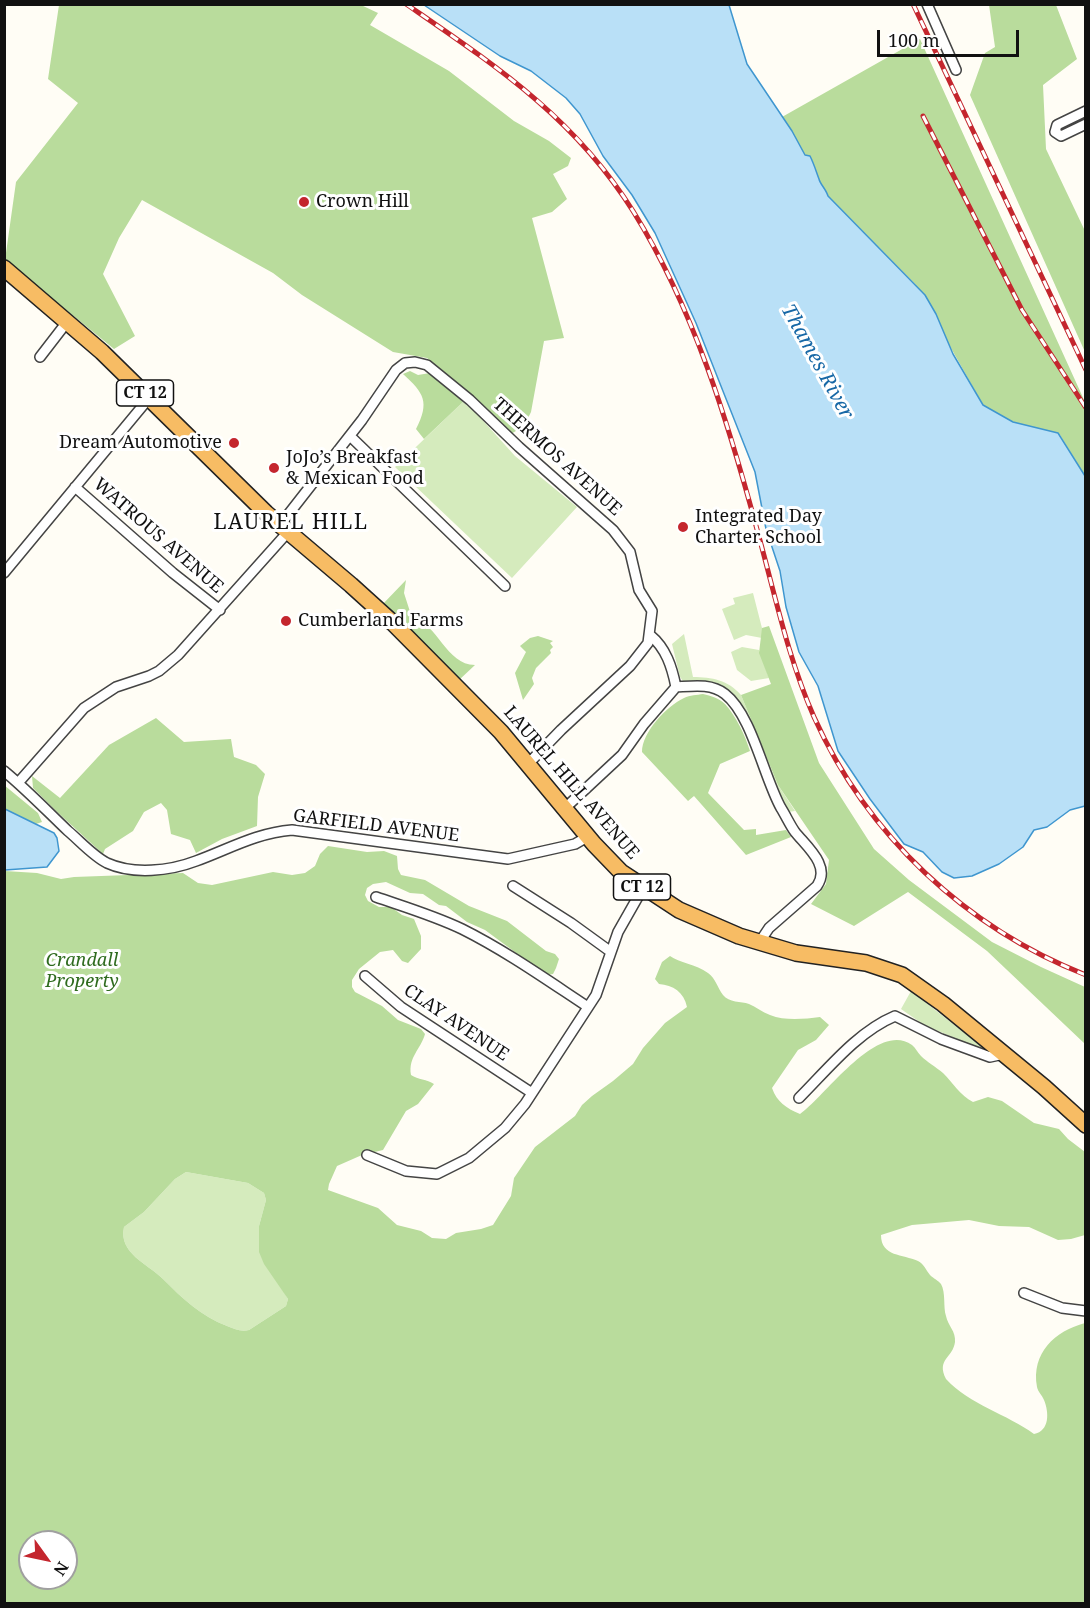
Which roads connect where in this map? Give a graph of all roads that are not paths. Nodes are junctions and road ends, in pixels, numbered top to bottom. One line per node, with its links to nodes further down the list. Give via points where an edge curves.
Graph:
1 (927, 4): 2 (street)
2 (956, 70)
3 (1086, 111): 4 (street, via 1057,125 1055,132 1062,136)
4 (1086, 124)
5 (4, 268): 6 (highway, CT 12)
6 (67, 322): 7 (street); 8 (highway, CT 12)
7 (40, 357)
8 (150, 398): 10 (street); 11 (highway, CT 12)
9 (350, 436): 11 (street, THERMOS AVENUE); 13 (street); 15 (street, THERMOS AVENUE, via 400,366 412,362 427,366 470,400 621,538 632,556 641,594 652,611)
10 (75, 487): 12 (street); 14 (street, WATROUS AVENUE)
11 (284, 528): 14 (street, THERMOS AVENUE); 17 (highway, LAUREL HILL AVENUE / CT 12, via 387,618 491,721)
12 (4, 573)
13 (505, 586)
14 (220, 610): 19 (street, THERMOS AVENUE, via 165,667 116,687 84,708)
15 (650, 635): 16 (street, via 666,654); 17 (street, via 643,652)
16 (676, 687): 20 (street, via 622,754); 25 (street, via 711,687 732,702 750,733 783,812 821,866 817,886 769,928)
17 (528, 764): 20 (highway, LAUREL HILL AVENUE / CT 12)
18 (4, 771): 19 (street)
19 (18, 783): 21 (street, GARFIELD AVENUE, via 81,843 105,862 126,869 181,866 236,843 292,830 507,859 575,844)
20 (564, 809): 21 (highway, LAUREL HILL AVENUE / CT 12)
21 (587, 837): 23 (highway, LAUREL HILL AVENUE / CT 12, via 611,864)
22 (513, 886): 26 (street)
23 (643, 888): 25 (highway, LAUREL HILL AVENUE / CT 12, via 690,916); 26 (street)
24 (376, 897): 28 (street, via 474,935)
25 (759, 943): 29 (highway, LAUREL HILL AVENUE / CT 12, via 893,971 921,988)
26 (611, 952): 28 (street)
27 (365, 976): 30 (street, CLAY AVENUE, via 401,1007)
28 (588, 1007): 30 (street)
29 (1004, 1054): 31 (street, via 990,1057 895,1016 850,1046); 32 (highway, LAUREL HILL AVENUE / CT 12)
30 (531, 1093): 33 (street, via 500,1133 469,1158 441,1173 406,1171)
31 (799, 1098)
32 (1086, 1125)
33 (367, 1155)
34 (1024, 1293): 35 (street, via 1062,1308)
35 (1086, 1311)

